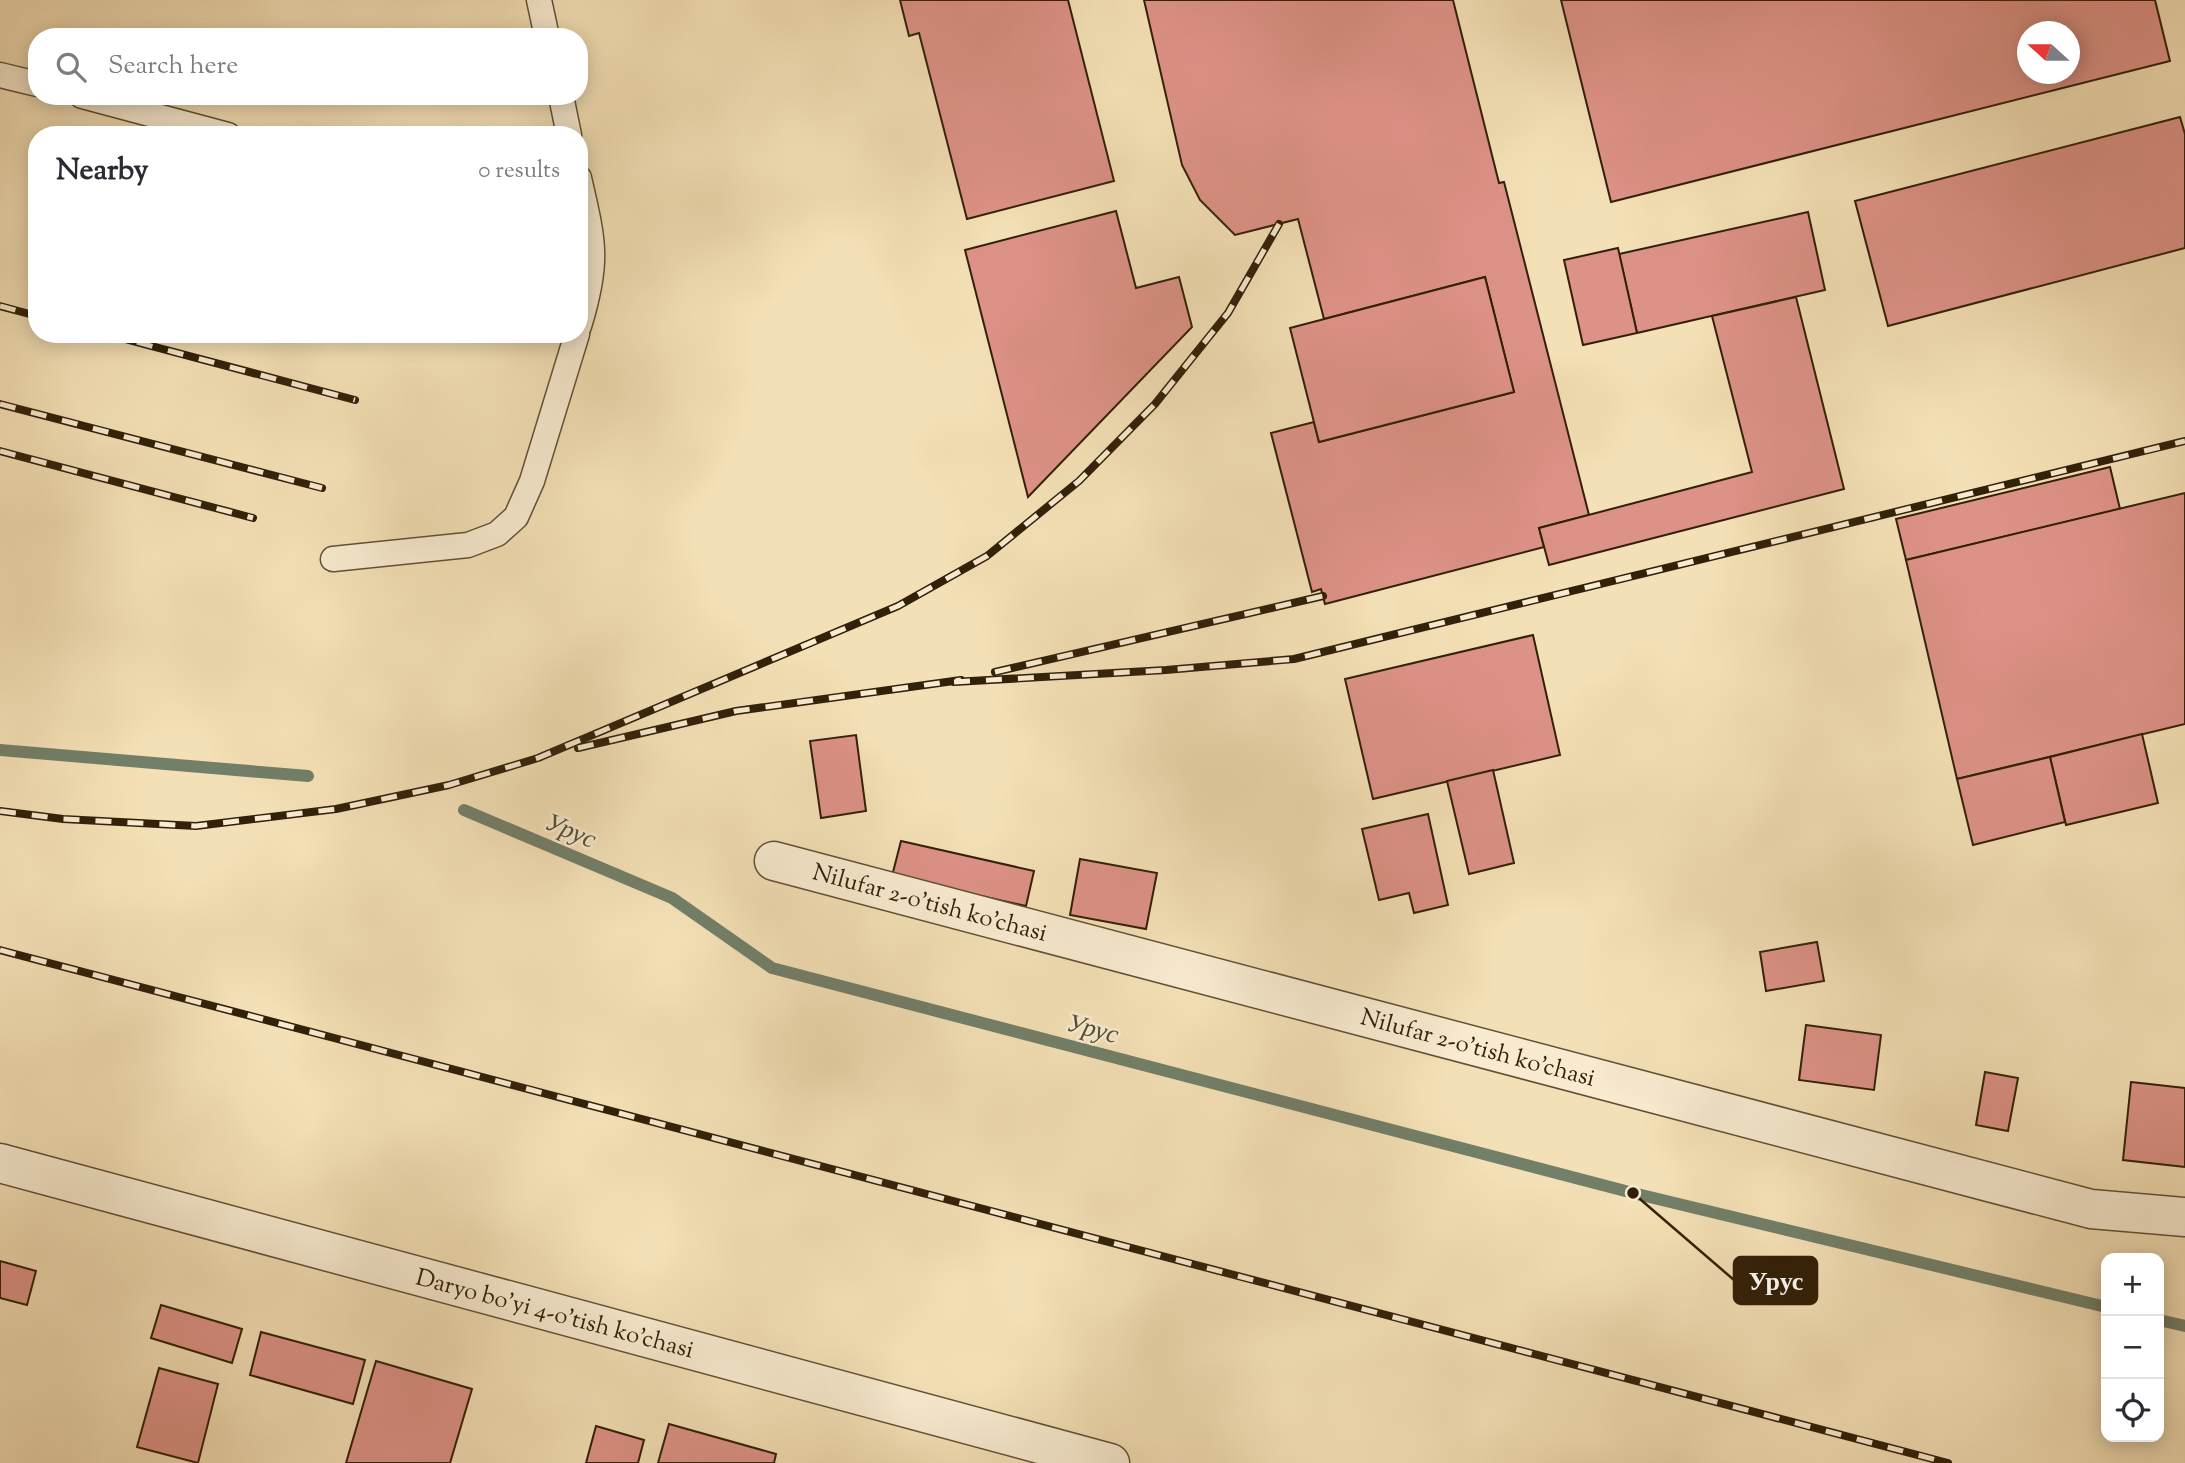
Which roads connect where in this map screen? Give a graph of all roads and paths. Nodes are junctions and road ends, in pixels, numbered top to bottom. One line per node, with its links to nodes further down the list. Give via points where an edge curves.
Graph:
1 (538, 0): 2 (lane)
2 (545, 28)
3 (0, 75): 4 (lane)
4 (28, 82)
5 (116, 105): 7 (lane)
6 (563, 105): 8 (lane)
7 (194, 126)
8 (567, 126)
9 (588, 247): 10 (lane, via 593,278)
10 (588, 295)
11 (574, 343): 12 (lane, via 532,481 516,517 497,534 468,545)
12 (333, 559)
13 (774, 861): 15 (street, Nilufar 2-o'tish ko'chasi, via 2091,1209)
14 (0, 1163): 16 (street, Daryo bo'yi 4-o'tish ko'chasi)
15 (2185, 1217)
16 (1110, 1463)

